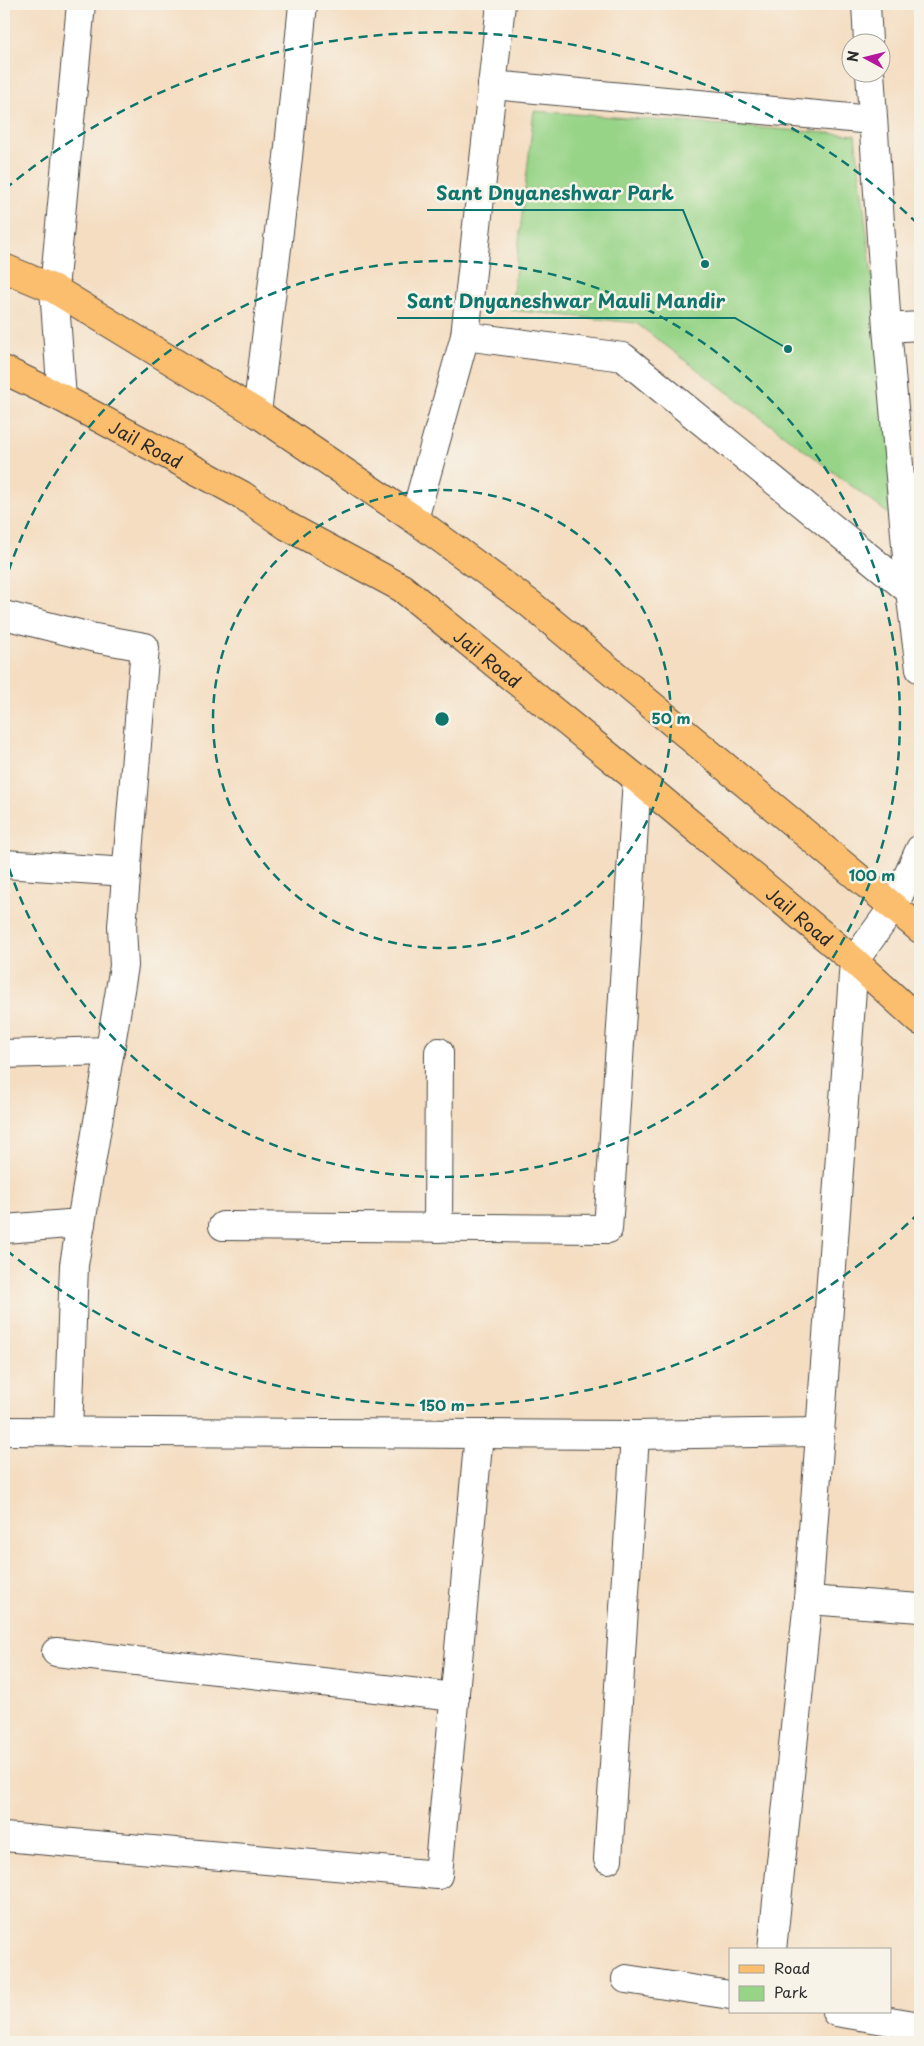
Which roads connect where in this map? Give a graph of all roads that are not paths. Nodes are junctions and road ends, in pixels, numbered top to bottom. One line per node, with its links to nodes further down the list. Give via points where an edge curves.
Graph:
1 (81, 4): 10 (street)
2 (303, 4): 16 (street, via 287,167)
3 (501, 4): 7 (street)
4 (866, 4): 5 (street)
5 (867, 32)
6 (870, 82): 8 (street)
7 (492, 85): 8 (street); 13 (street)
8 (872, 120): 12 (street)
9 (4, 268): 10 (main road)
10 (54, 289): 15 (street); 16 (main road)
11 (920, 326): 12 (street)
12 (887, 328): 18 (street)
13 (465, 336): 17 (street); 18 (street, via 623,357)
14 (4, 370): 15 (main road, Jail Road)
15 (62, 398): 21 (main road, Jail Road, via 242,495 287,526 402,588)
16 (256, 413): 17 (main road)
17 (414, 519): 25 (main road, via 529,603)
18 (910, 591): 20 (street)
19 (4, 615): 24 (street, via 94,638 145,647)
20 (920, 669)
21 (637, 779): 27 (main road, Jail Road); 34 (street, via 608,1229)
22 (920, 849): 25 (street)
23 (4, 864): 24 (street)
24 (126, 872): 29 (street, via 122,926 124,966)
25 (894, 906): 26 (main road); 27 (street)
26 (920, 929)
27 (854, 961): 28 (main road, Jail Road); 38 (street)
28 (920, 1021)
29 (110, 1051): 31 (street); 32 (street)
30 (439, 1052): 34 (street)
31 (4, 1054)
32 (81, 1223): 35 (street); 37 (street, via 74,1265)
33 (223, 1226): 34 (street)
34 (438, 1228)
35 (4, 1229)
36 (4, 1431): 37 (street)
37 (68, 1432): 39 (street)
38 (820, 1432): 40 (street); 41 (street)
39 (479, 1434): 40 (street); 44 (street)
40 (635, 1435): 46 (street)
41 (808, 1600): 42 (street); 47 (street)
42 (920, 1608)
43 (56, 1652): 44 (street)
44 (455, 1696): 45 (street, via 438,1875)
45 (4, 1837)
46 (608, 1859)
47 (772, 1948)
48 (626, 1979): 49 (street)
49 (729, 1995)
50 (848, 2014): 51 (street)
51 (920, 2026)

